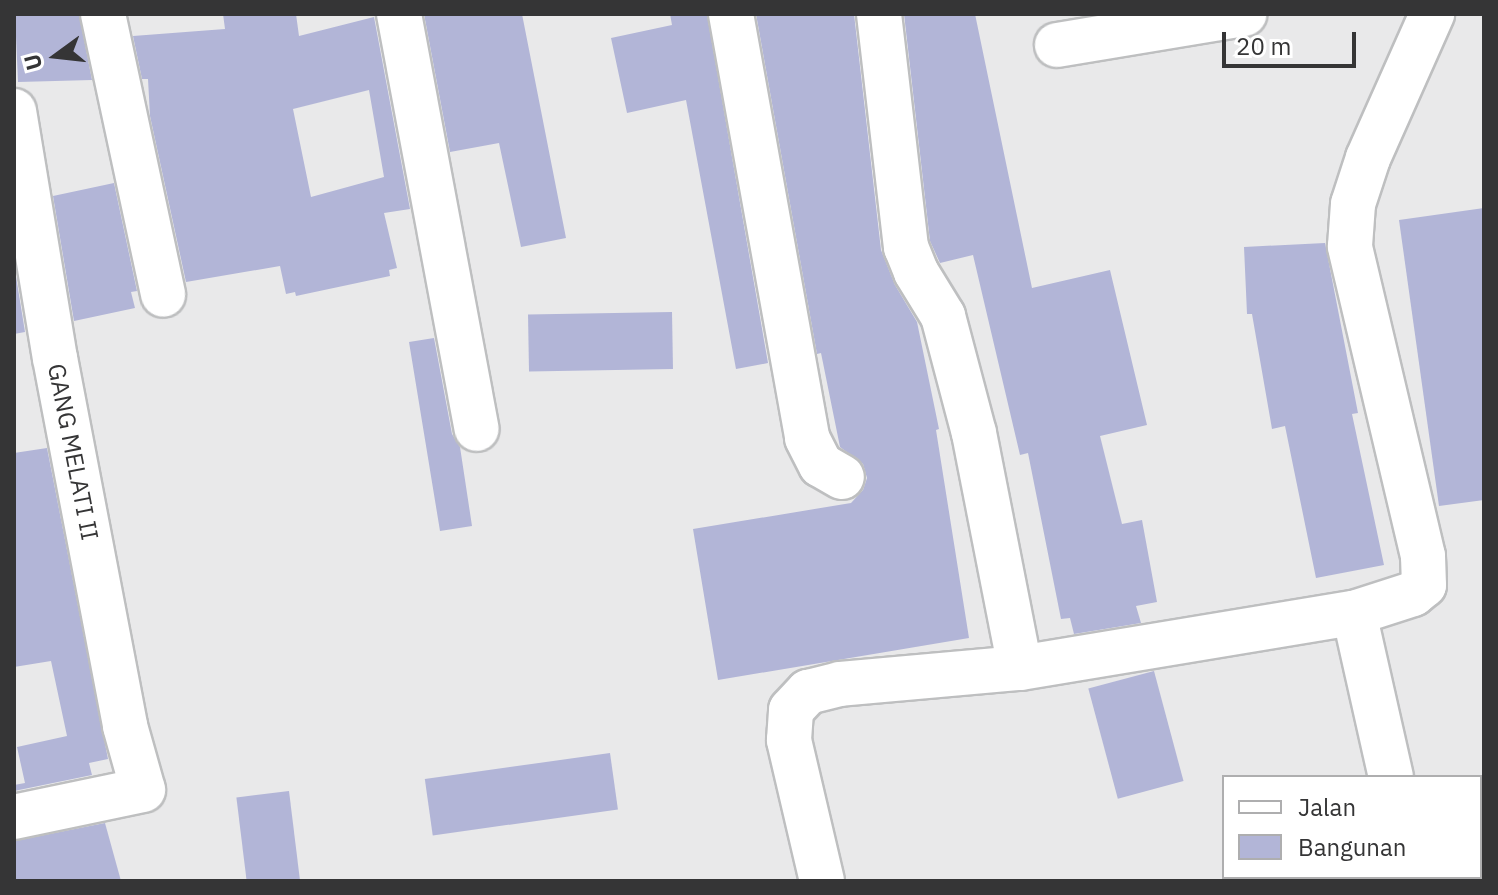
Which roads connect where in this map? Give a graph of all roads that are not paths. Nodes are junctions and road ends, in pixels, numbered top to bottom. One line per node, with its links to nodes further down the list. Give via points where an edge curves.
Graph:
1 (103, 14): 9 (street)
2 (399, 14): 10 (street)
3 (731, 14): 11 (street, via 807,438 821,465)
4 (879, 14): 13 (street, via 906,247 947,330 974,433)
5 (1244, 14): 7 (street)
6 (1432, 14): 12 (street, via 1368,158 1353,204 1350,246 1423,556 1424,585 1413,594)
7 (1057, 45)
8 (14, 111): 15 (street, GANG MELATI II, via 113,665 143,790)
9 (163, 295)
10 (477, 429)
11 (842, 477)
12 (1354, 613): 13 (street); 14 (street)
13 (1020, 668): 16 (street, via 840,684 808,692 791,710 789,740)
14 (1391, 775)
15 (14, 817)
16 (822, 881)

